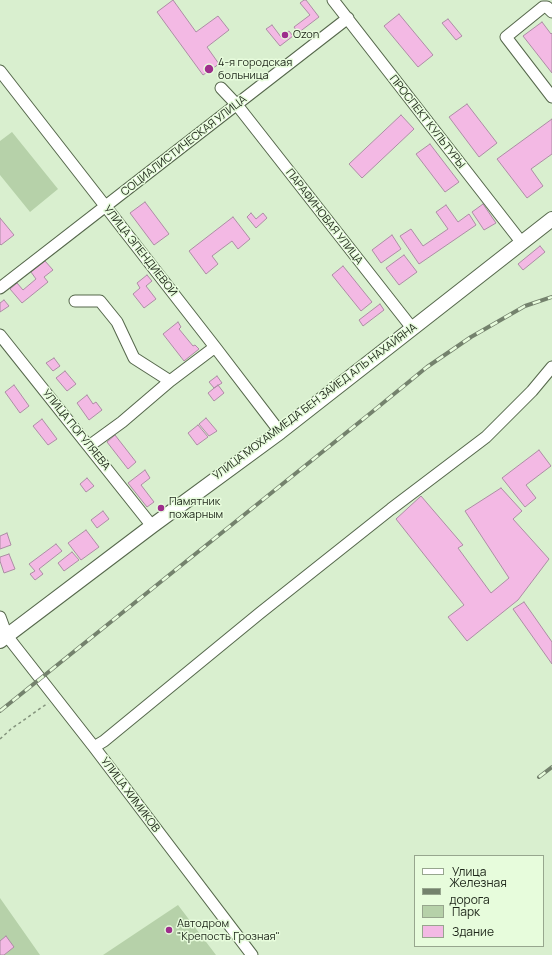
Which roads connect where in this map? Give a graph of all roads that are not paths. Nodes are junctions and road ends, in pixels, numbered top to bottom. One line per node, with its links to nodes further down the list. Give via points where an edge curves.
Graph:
1 (333, 0): 3 (street, ПРОСПЕКТ КУЛЬТУРЫ)
2 (552, 12): 6 (street, via 544,7 506,36)
3 (348, 18): 7 (street, СОЦИАЛИСТИЧЕСКАЯ УЛИЦА); 10 (street, ПРОСПЕКТ КУЛЬТУРЫ)
4 (0, 71): 8 (street, УЛИЦА ЭПЕНДИЕВОЙ)
5 (221, 88): 7 (street, ПАРАФИНОВАЯ УЛИЦА)
6 (552, 97)
7 (237, 105): 8 (street, СОЦИАЛИСТИЧЕСКАЯ УЛИЦА); 13 (street, ПАРАФИНОВАЯ УЛИЦА)
8 (106, 206): 11 (street, СОЦИАЛИСТИЧЕСКАЯ УЛИЦА); 15 (street, УЛИЦА ЭПЕНДИЕВОЙ)
9 (552, 219): 10 (main road, УЛИЦА МОХАММЕДА БЕН ЗАЙЕД АЛЬ НАХАЙЯНА)
10 (522, 243): 13 (main road, УЛИЦА МОХАММЕДА БЕН ЗАЙЕД АЛЬ НАХАЙЯНА)
11 (0, 288)
12 (75, 301): 17 (street, via 100,301 117,322 134,358)
13 (412, 328): 18 (main road, УЛИЦА МОХАММЕДА БЕН ЗАЙЕД АЛЬ НАХАЙЯНА)
14 (0, 335): 19 (street, УЛИЦА ПОГУЛЯЕВА)
15 (215, 346): 17 (street); 18 (street, УЛИЦА ЭПЕНДИЕВОЙ)
16 (552, 367): 23 (street, via 486,437 391,509)
17 (170, 381): 19 (street)
18 (280, 432): 20 (main road, УЛИЦА МОХАММЕДА БЕН ЗАЙЕД АЛЬ НАХАЙЯНА)
19 (89, 446): 20 (street, УЛИЦА ПОГУЛЯЕВА)
20 (152, 526): 22 (main road, УЛИЦА МОХАММЕДА БЕН ЗАЙЕД АЛЬ НАХАЙЯНА)
21 (0, 617): 22 (street, УЛИЦА ХИМИКОВ)
22 (3, 638): 23 (street, УЛИЦА ХИМИКОВ, via 56,698)
23 (94, 747): 24 (street, УЛИЦА ХИМИКОВ)
24 (252, 955)

